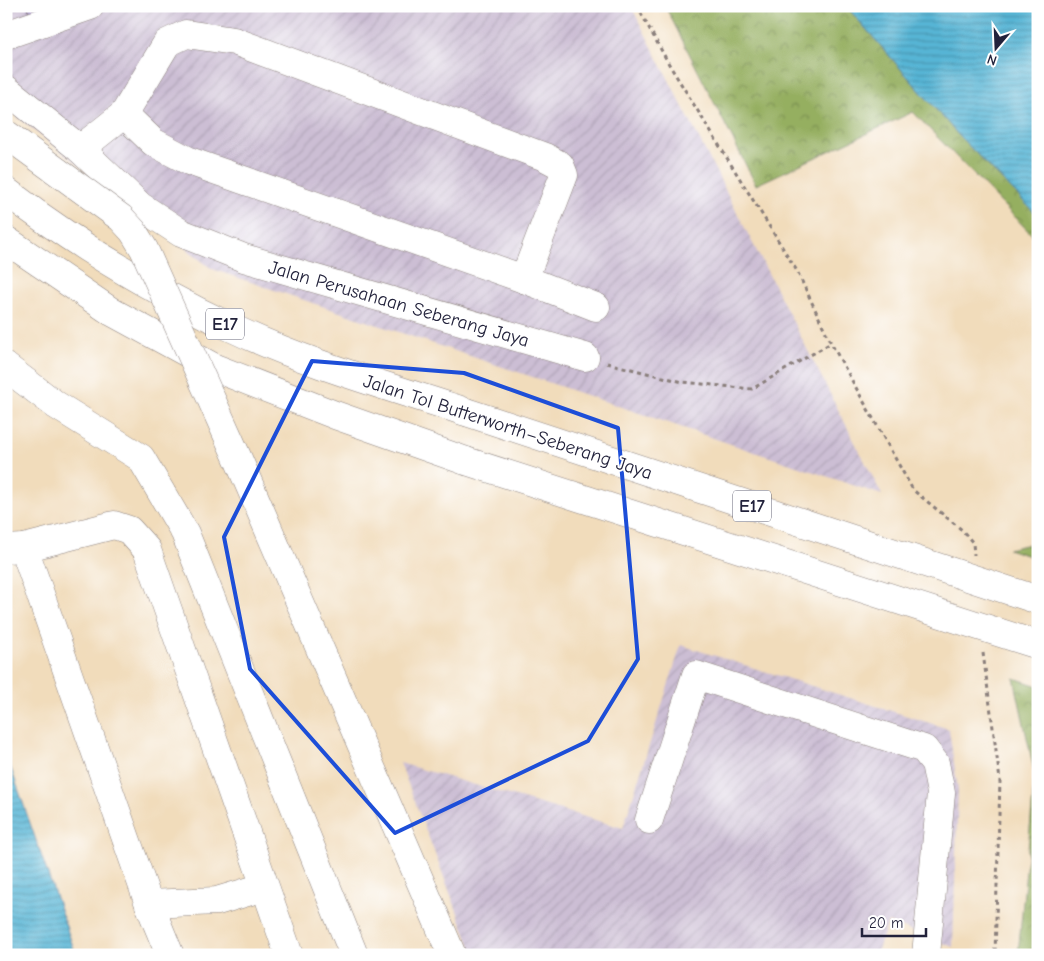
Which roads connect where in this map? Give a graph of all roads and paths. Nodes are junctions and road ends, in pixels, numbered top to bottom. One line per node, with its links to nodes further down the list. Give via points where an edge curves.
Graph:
1 (90, 6): 3 (main road)
2 (637, 6): 12 (path, via 670,66 796,271 831,343 752,389 683,382)
3 (9, 31)
4 (6, 89): 7 (main road, Jalan Perusahaan Seberang Jaya)
5 (124, 114): 7 (main road); 10 (main road, via 153,142 189,161); 10 (main road, via 167,43 186,34 234,41 545,157 560,165 564,175)
6 (6, 134): 23 (main road, bridge, via 121,218 134,231 144,249 239,460)
7 (80, 149): 12 (main road, Jalan Perusahaan Seberang Jaya, via 140,206 181,234 244,258)
8 (6, 191): 15 (main road, Jalan Tol Butterworth–Seberang Jaya / E17, bridge, via 54,228 134,278 231,328 337,370)
9 (6, 240): 16 (main road, E17, bridge, via 112,312 215,368 466,462)
10 (524, 279): 11 (main road)
11 (596, 307)
12 (585, 357)
13 (6, 367): 22 (main road, via 56,405 140,458 185,533)
14 (15, 549): 18 (main road, via 114,525 129,530 147,550); 19 (main road)
15 (1038, 600)
16 (1038, 645)
17 (649, 820): 24 (main road, via 696,675 924,749 936,764 941,793)
18 (264, 887): 19 (main road, via 217,901); 21 (main road)
19 (149, 904): 20 (main road)
20 (170, 955)
21 (289, 955)
22 (354, 955)
23 (452, 955)
24 (926, 955)

